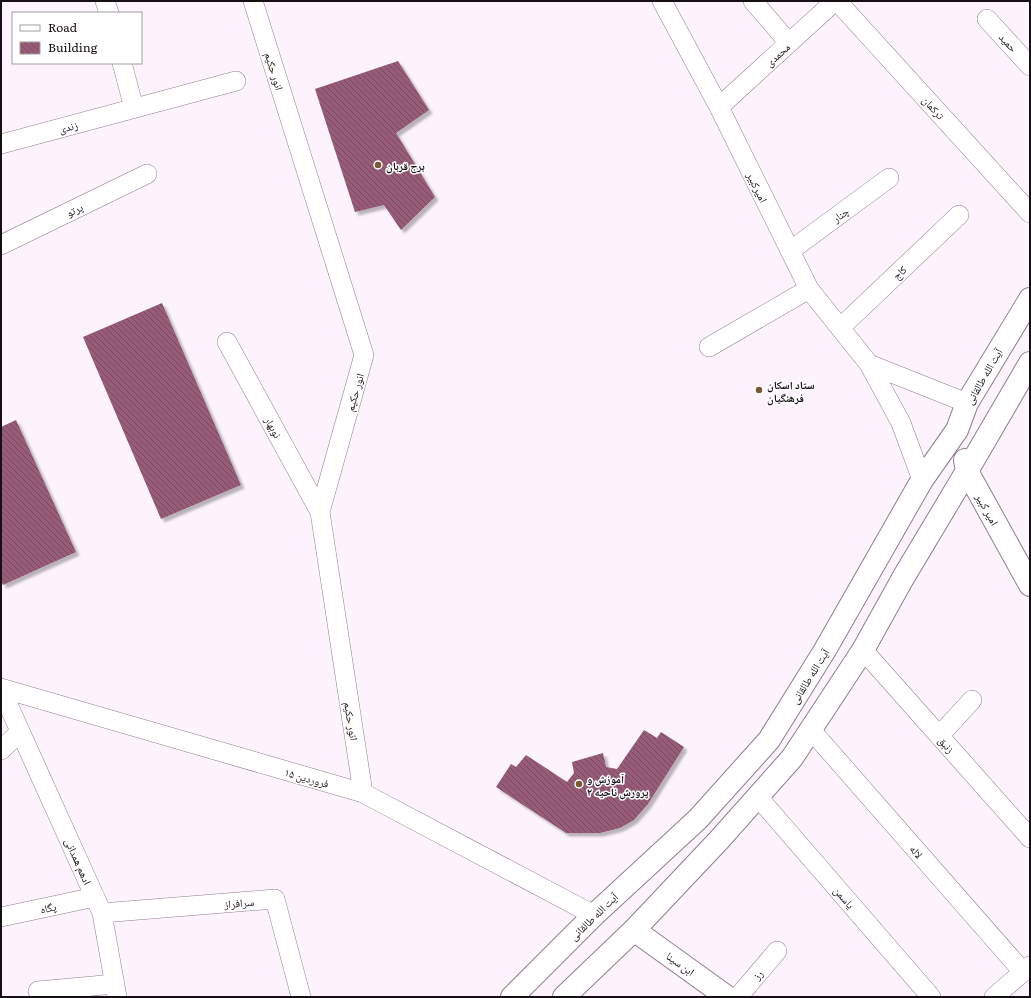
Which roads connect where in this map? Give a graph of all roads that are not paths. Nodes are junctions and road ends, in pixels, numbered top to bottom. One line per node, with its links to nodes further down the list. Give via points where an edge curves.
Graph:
1 (105, 1): 6 (street)
2 (253, 1): 32 (street, انور حکیم, via 364,355)
3 (662, 1): 12 (street, امیرکبیر)
4 (753, 1): 8 (street)
5 (836, 1): 8 (street, محمدی); 17 (street, ترکمان)
6 (109, 12)
7 (988, 18): 10 (street, حمید)
8 (789, 43): 12 (street, محمدی)
9 (122, 64): 13 (street)
10 (1030, 66)
11 (236, 81): 13 (street, زندی)
12 (719, 107): 20 (street, امیرکبیر)
13 (134, 108): 14 (street, زندی)
14 (1, 144)
15 (147, 174): 19 (street, پرتو)
16 (889, 178): 20 (street, چنار)
17 (1030, 213)
18 (958, 215): 23 (street, کاج)
19 (1, 245)
20 (790, 251): 21 (street, امیرکبیر)
21 (809, 289): 23 (street, امیرکبیر); 25 (street)
22 (1030, 299): 28 (main road, آیت الله طالقانی)
23 (840, 328): 27 (street, امیرکبیر)
24 (227, 342): 32 (street, نوبهار)
25 (709, 347)
26 (1030, 363): 30 (main road)
27 (869, 364): 28 (street); 31 (street, امیرکبیر, via 901,423)
28 (967, 402): 29 (main road, آیت الله طالقانی)
29 (957, 430): 30 (main road, امیر کبیر); 31 (main road, آیت الله طالقانی)
30 (967, 471): 34 (main road); 35 (main road, امیر کبیر)
31 (922, 480): 33 (main road, آیت الله طالقانی)
32 (320, 512): 44 (street, انور حکیم)
33 (876, 561): 34 (main road); 48 (main road, آیت الله طالقانی, via 769,740 698,819)
34 (903, 578): 36 (main road)
35 (1030, 585)
36 (863, 650): 39 (main road); 42 (street, زنبق)
37 (1, 688): 40 (street, ادهم همدانی); 44 (street, ۱۵ فروردین)
38 (972, 700): 42 (street)
39 (811, 730): 45 (main road, via 792,758); 52 (street, لاله)
40 (20, 732): 41 (street); 43 (street); 47 (street, ادهم همدانی)
41 (1, 734)
42 (940, 736): 46 (street, زنبق)
43 (1, 750)
44 (363, 793): 48 (street, ۱۵ فروردین)
45 (758, 797): 50 (main road); 60 (street, یاسمن)
46 (1030, 838)
47 (99, 905): 49 (street, پگاه); 53 (street, ادهم همدانی); 55 (street, سرافراز, via 275,899)
48 (594, 914): 56 (main road, آیت الله طالقانی)
49 (1, 917)
50 (634, 930): 57 (main road); 58 (main road, ابن سینا)
51 (777, 951): 59 (street, رز)
52 (1026, 969): 61 (street)
53 (116, 990): 54 (street)
54 (38, 991)
55 (301, 997)
56 (512, 997)
57 (564, 997)
58 (727, 997)
59 (738, 997)
60 (931, 997)
61 (994, 997)

